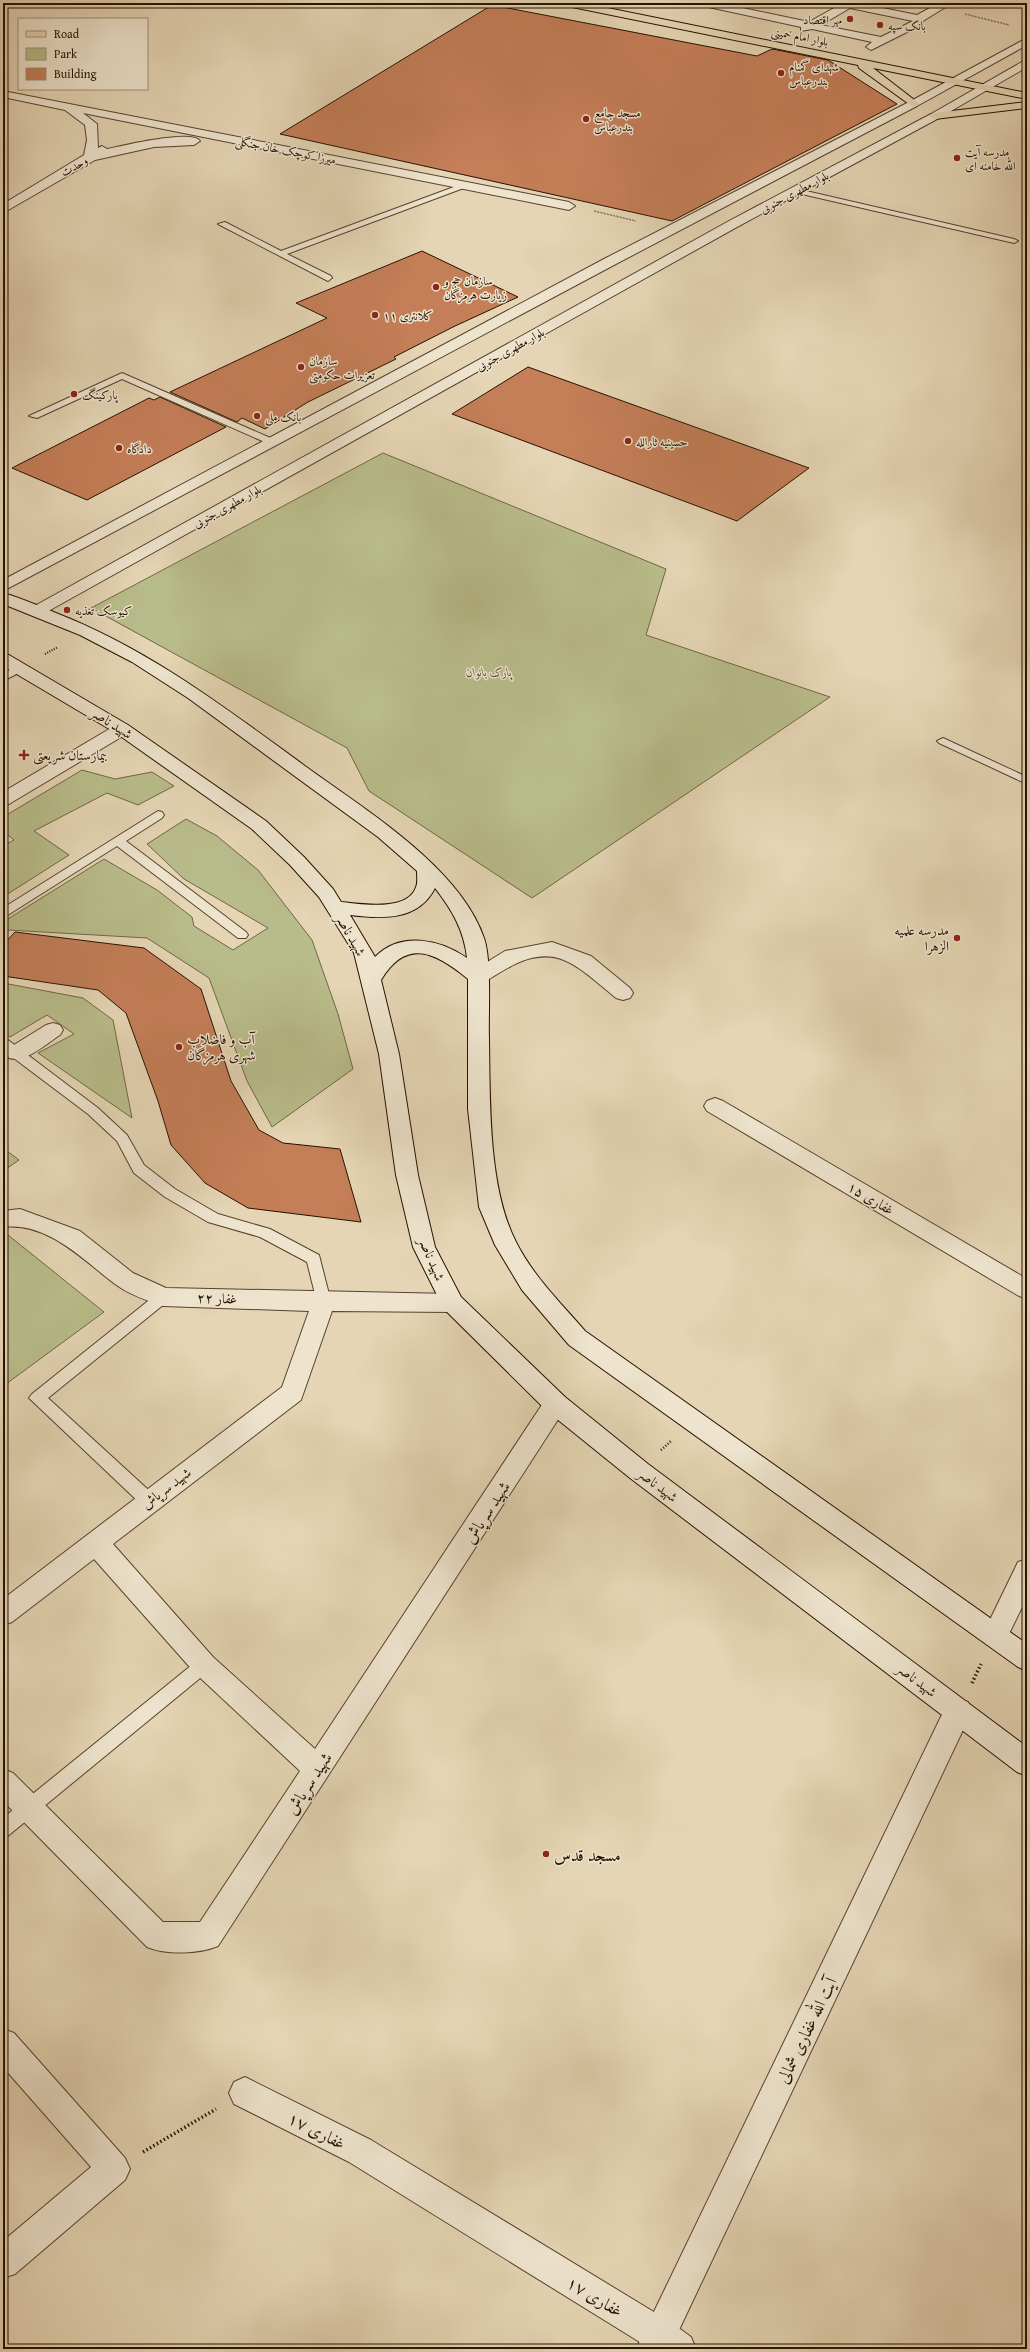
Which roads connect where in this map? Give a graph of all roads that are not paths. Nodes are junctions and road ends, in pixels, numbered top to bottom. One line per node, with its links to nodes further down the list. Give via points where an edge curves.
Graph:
1 (567, 3): 14 (main road, بلوار امام خمینی)
2 (849, 4): 5 (street); 6 (street)
3 (703, 5): 6 (street)
4 (943, 5): 5 (street)
5 (919, 19): 9 (street, via 917,23)
6 (811, 25): 7 (street); 9 (street)
7 (795, 34): 8 (main road, بلوار امام خمینی)
8 (809, 37)
9 (883, 41): 12 (street)
10 (1027, 41): 17 (street)
11 (846, 45): 12 (main road, بلوار امام خمینی)
12 (868, 49): 13 (main road, بلوار امام خمینی)
13 (882, 52)
14 (855, 61): 20 (main road, بلوار امام خمینی); 24 (main road)
15 (1027, 62): 18 (street)
16 (957, 67): 17 (main road)
17 (972, 70): 18 (main road); 20 (street, بلوار مطهری جنوبی)
18 (1002, 76): 19 (main road); 21 (street, بلوار مطهری جنوبی)
19 (1021, 80)
20 (953, 81): 21 (main road, بلوار امام خمینی); 24 (street, بلوار مطهری جنوبی)
21 (984, 86): 23 (main road, بلوار امام خمینی); 27 (street, بلوار مطهری جنوبی)
22 (3, 94): 26 (street, میرزا کوچک خان جنگلی)
23 (1027, 96)
24 (913, 104): 35 (street, بلوار مطهری جنوبی)
25 (1027, 105): 27 (main road)
26 (68, 108): 28 (street, میرزا کوچک خان جنگلی); 32 (street, via 92,124)
27 (935, 116): 34 (street, بلوار مطهری جنوبی)
28 (146, 123): 29 (street); 31 (street, میرزا کوچک خان جنگلی)
29 (134, 131)
30 (121, 138): 32 (street, وحدت)
31 (253, 143): 32 (street, via 174,141); 33 (street, میرزا کوچک خان جنگلی)
32 (90, 157): 37 (street, وحدت)
33 (465, 186): 36 (street, میرزا کوچک خان جنگلی); 41 (lane)
34 (796, 190): 38 (street, بلوار مطهری جنوبی); 40 (lane)
35 (722, 203): 38 (street); 43 (street, بلوار مطهری جنوبی)
36 (570, 206)
37 (3, 209)
38 (754, 213): 44 (street, بلوار مطهری جنوبی)
39 (222, 224): 41 (lane)
40 (1014, 241)
41 (280, 254): 42 (lane)
42 (328, 278)
43 (353, 398): 44 (street); 46 (street, بلوار مطهری جنوبی)
44 (392, 414): 49 (street, بلوار مطهری جنوبی)
45 (34, 416): 46 (lane, via 122,376)
46 (272, 442): 47 (street, بلوار مطهری جنوبی)
47 (3, 586)
48 (3, 598): 49 (street)
49 (37, 611): 57 (street, via 86,631 138,658 194,694 386,833)
50 (9, 668): 51 (street, شهید ناصر)
51 (122, 728): 54 (street); 58 (street, شهید ناصر, via 259,825 298,861)
52 (943, 741): 53 (lane)
53 (1027, 781)
54 (3, 800)
55 (158, 815): 56 (lane)
56 (118, 841): 59 (lane); 60 (lane)
57 (426, 868): 58 (street, via 426,886 423,894 414,902 397,909 379,911); 61 (street, via 442,884 464,914 475,940)
58 (335, 907): 62 (street, شهید ناصر, via 364,953)
59 (3, 914)
60 (242, 935)
61 (478, 977): 62 (street, via 439,949 418,946 398,951 384,959); 63 (street, via 512,956 552,948 584,961); 77 (street, via 479,1109 490,1207 506,1245 530,1284 577,1338)
62 (371, 979): 71 (street, شهید ناصر, via 389,1054 406,1175 424,1247)
63 (624, 993)
64 (53, 1030): 65 (street)
65 (10, 1048): 70 (lane, via 94,1111 122,1138 139,1168 170,1193 213,1218 265,1233 314,1259)
66 (715, 1106): 68 (street, غفاری ۱۵)
67 (3, 1219): 69 (street, غفار ۲۲, via 20,1217 72,1237 125,1279)
68 (1027, 1290)
69 (163, 1297): 70 (street, غفار ۲۲); 73 (lane, via 37,1398)
70 (324, 1302): 71 (street, غفار ۲۲); 73 (street, شهید سرپاش, via 292,1393)
71 (452, 1303): 72 (street, شهید ناصر)
72 (556, 1404): 80 (street, شهید ناصر, via 639,1471); 82 (street, شهید سرپاش)
73 (149, 1501): 74 (street, شهید سرپاش)
74 (96, 1543): 76 (street, شهید سرپاش); 79 (street)
75 (1027, 1570): 77 (street)
76 (3, 1614)
77 (995, 1636): 78 (street)
78 (1027, 1659)
79 (204, 1665): 82 (street); 84 (lane)
80 (958, 1711): 81 (street, شهید ناصر); 89 (street, آیت الله غفاری شمالی)
81 (1027, 1763)
82 (318, 1769): 84 (street, شهید سرپاش, via 208,1936 157,1937)
83 (3, 1782): 84 (street, شهید سرپاش)
84 (29, 1808): 85 (lane)
85 (3, 1829)
86 (3, 2044): 88 (street, via 114,2169)
87 (245, 2093): 89 (street, غفاری ۱۷, via 360,2151)
88 (3, 2262)
89 (664, 2344)

